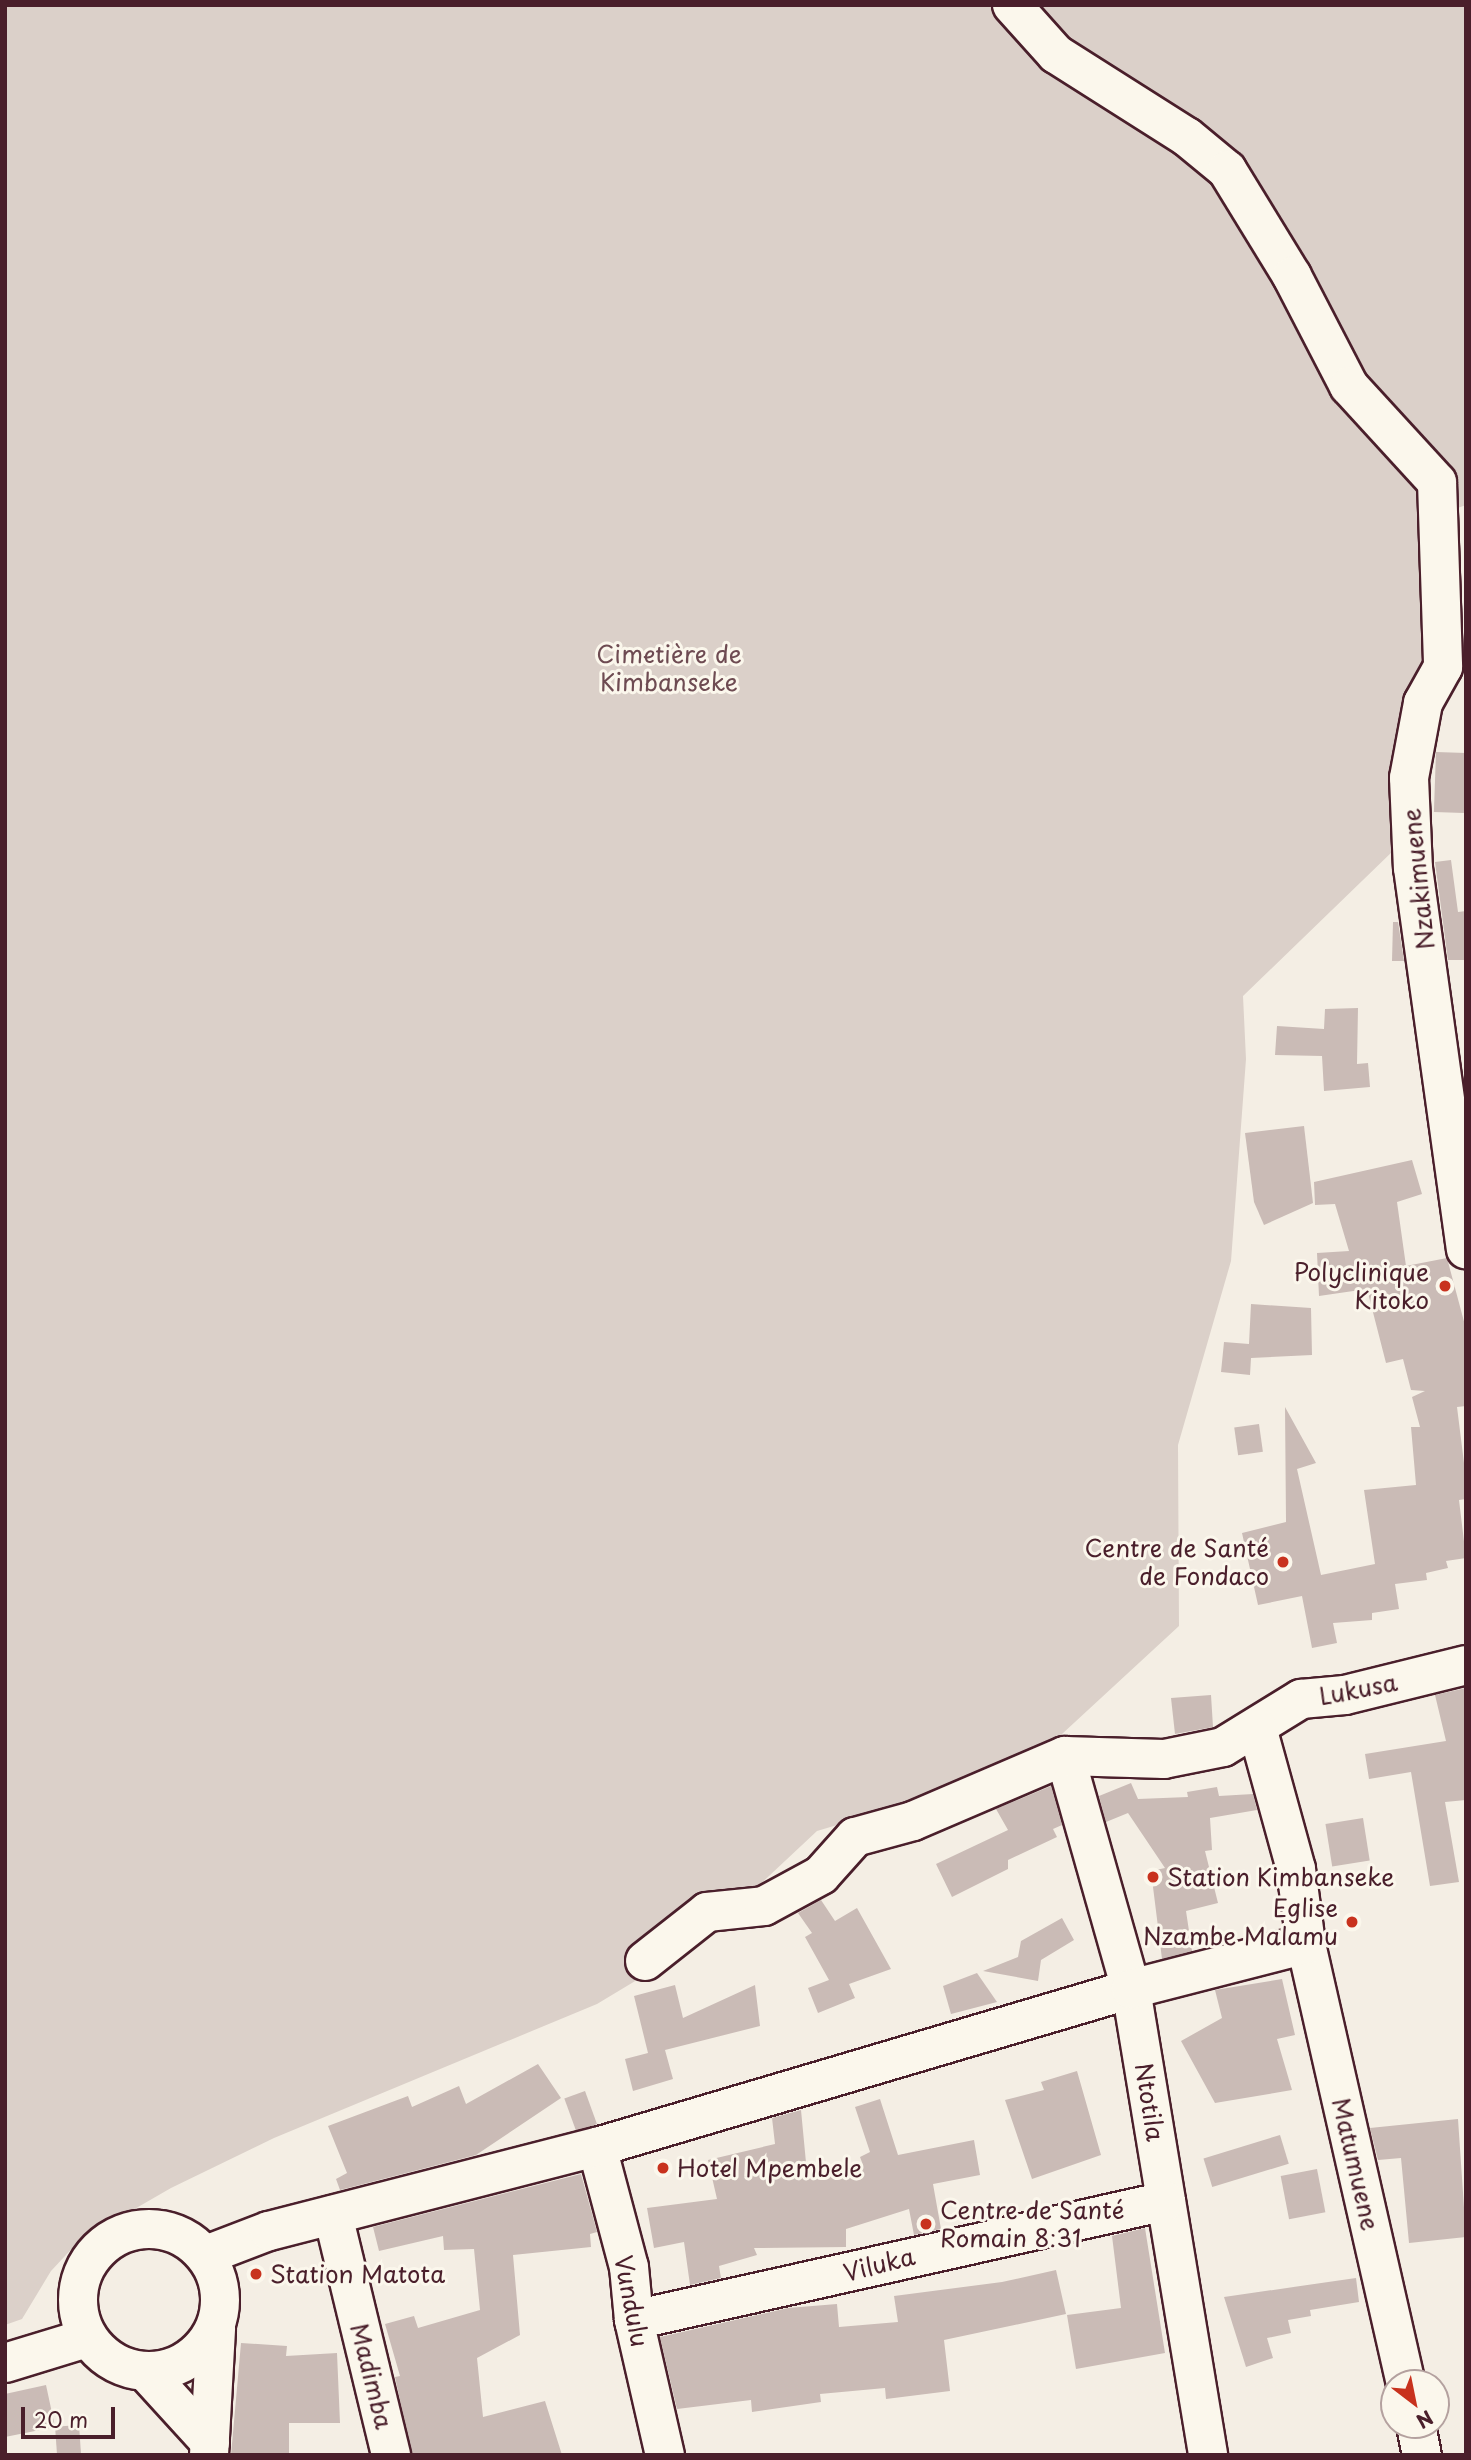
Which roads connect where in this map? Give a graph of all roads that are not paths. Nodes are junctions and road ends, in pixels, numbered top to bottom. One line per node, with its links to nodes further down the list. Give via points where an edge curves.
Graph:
1 (1012, 5): 2 (street, Nzakimuene, via 1056,54 1188,136 1227,170 1292,276 1349,386 1437,482 1443,667 1423,703 1409,778 1413,868)
2 (1466, 1249)
3 (1466, 1665): 4 (street, Lukusa, via 1345,1695 1301,1699)
4 (1257, 1727): 5 (street, Lukusa, via 1223,1747 1164,1759); 6 (street, Matumuene, via 1296,1869)
5 (1065, 1756): 7 (street, via 913,1821 855,1837 821,1875 764,1906 707,1912); 8 (street, Ntotila)
6 (1306, 1944): 8 (street); 17 (street, Matumuene)
7 (645, 1961)
8 (1131, 1989): 9 (street); 10 (street, Ntotila)
9 (597, 2147): 11 (street); 13 (street, Vundulu, via 629,2267)
10 (1166, 2201): 13 (street, Viluka); 22 (street, Ntotila)
11 (333, 2216): 12 (street, via 269,2231); 20 (street, Madimba)
12 (206, 2255): 14 (street, via 222,2293); 15 (street, via 182,2235 146,2227 111,2238 86,2265 76,2301)
13 (634, 2319): 21 (street, Vundulu)
14 (216, 2328): 18 (street, via 200,2352 175,2367); 19 (street)
15 (87, 2338): 16 (street); 18 (street, via 113,2362)
16 (5, 2363)
17 (1403, 2369)
18 (146, 2372): 19 (street)
19 (209, 2448)
20 (391, 2455)
21 (665, 2455)
22 (1208, 2455)

